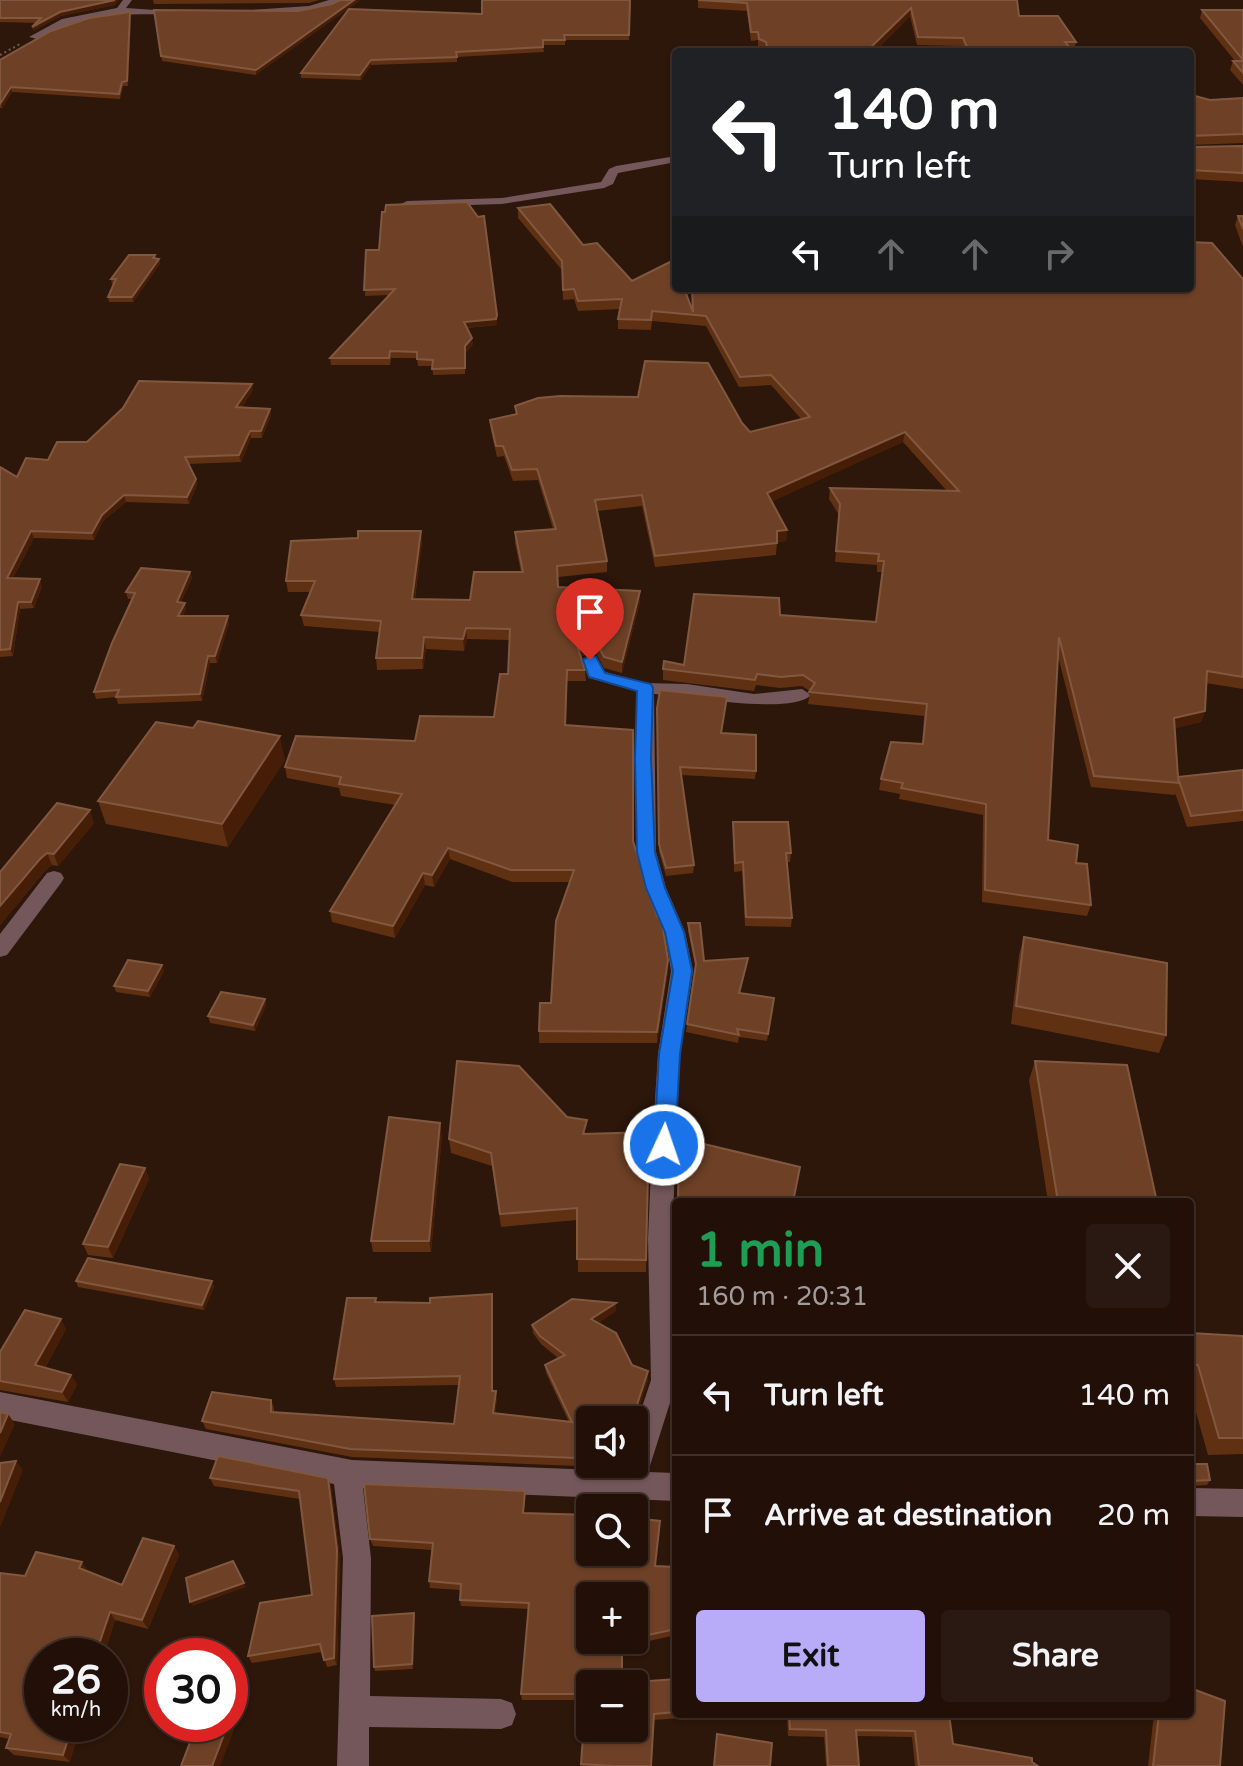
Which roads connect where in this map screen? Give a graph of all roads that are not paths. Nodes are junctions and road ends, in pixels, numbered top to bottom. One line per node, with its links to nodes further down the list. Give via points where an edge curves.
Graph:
1 (128, 0): 3 (street)
2 (338, 0): 4 (street, via 310,9)
3 (120, 10): 5 (street); 6 (street, via 65,21)
4 (232, 11)
5 (187, 12)
6 (34, 37)
7 (672, 160): 8 (street, via 620,168 604,185 502,201)
8 (407, 204)
9 (590, 660): 10 (street, via 595,674)
10 (645, 688): 11 (street, via 754,700); 16 (street, via 646,852 675,932 682,971 669,1054 663,1161 664,1380)
11 (802, 695)
12 (54, 878): 13 (street)
13 (0, 949)
14 (0, 1405): 15 (street)
15 (347, 1473): 16 (street); 20 (street, via 357,1558)
16 (630, 1485): 17 (street)
17 (672, 1487)
18 (1194, 1502): 19 (street)
19 (1243, 1503)
20 (356, 1711): 21 (street); 22 (street)
21 (501, 1714)
22 (353, 1766)

